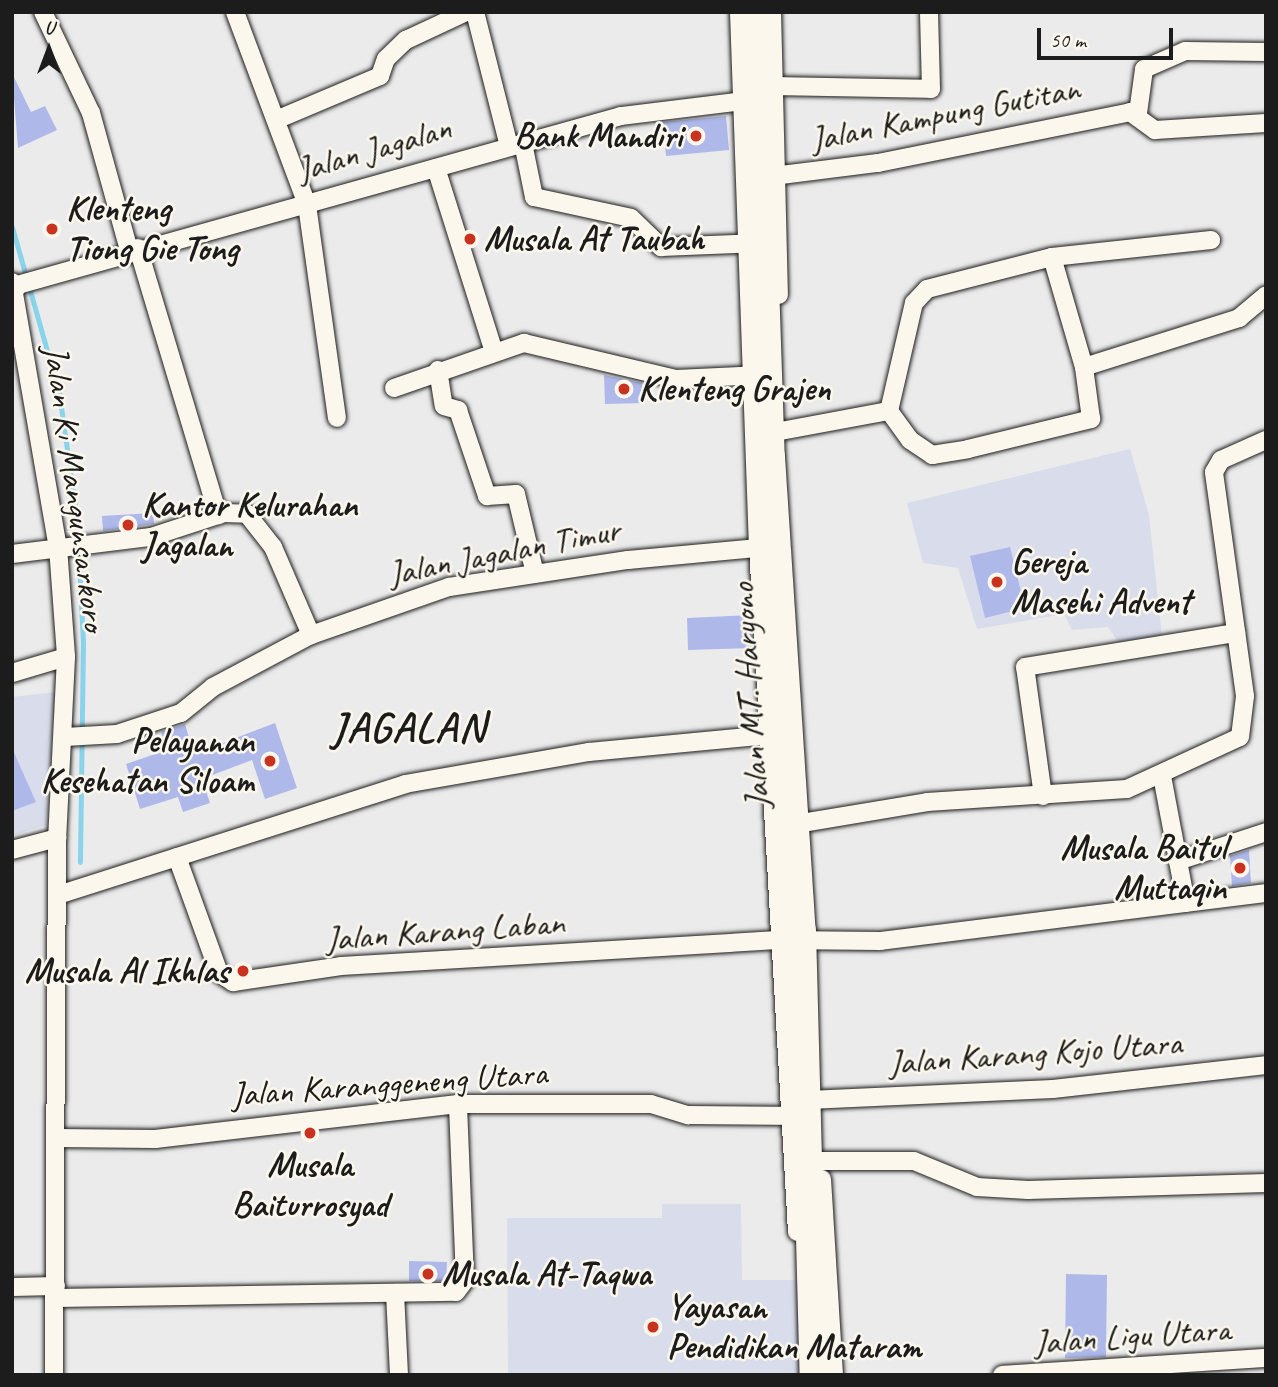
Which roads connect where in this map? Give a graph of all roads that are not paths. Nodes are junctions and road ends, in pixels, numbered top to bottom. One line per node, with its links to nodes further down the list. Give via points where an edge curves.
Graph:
1 (43, 12): 20 (street, via 91,113)
2 (235, 12): 12 (street)
3 (466, 12): 12 (street, via 406,40 386,59 380,76)
4 (475, 12): 14 (street)
5 (739, 12): 10 (street)
6 (756, 12): 10 (main road, Jalan MT. Haryono)
7 (772, 12): 10 (street)
8 (929, 12): 10 (street, Jalan Jagalan, via 931,89)
9 (1266, 52): 11 (street, via 1185,51 1144,69)
10 (759, 93): 14 (street, Jalan Jagalan, via 650,110); 15 (main road, Jalan MT. Haryono)
11 (1138, 113): 13 (street, via 1142,125 1154,130); 15 (street, Jalan Kampung Gutitan, via 878,163)
12 (276, 120): 17 (street)
13 (1266, 123)
14 (516, 145): 16 (street, Jalan Jagalan); 19 (street, via 534,197 631,218 661,247)
15 (761, 164): 19 (main road, Jalan MT. Haryono); 24 (street)
16 (436, 168): 17 (street, Jalan Jagalan); 26 (street)
17 (307, 205): 20 (street, Jalan Jagalan); 32 (street)
18 (1211, 240): 21 (street)
19 (757, 243): 24 (main road, Jalan MT. Haryono); 25 (street)
20 (134, 249): 22 (street, Jalan Jagalan); 35 (street)
21 (1052, 257): 27 (street); 31 (street, via 963,276 918,296)
22 (15, 285): 36 (street, Jalan Ki Mangunsarkoro)
23 (1266, 295): 27 (street, via 1240,318)
24 (773, 309): 25 (main road, Jalan MT. Haryono); 34 (street)
25 (759, 345): 29 (main road, Jalan MT. Haryono)
26 (493, 349): 28 (street); 29 (street, via 536,345 676,379)
27 (1084, 368): 31 (street, via 1091,419 968,449 932,455 910,440)
28 (438, 370): 30 (street); 39 (street, via 444,406 458,410 487,496 516,494)
29 (761, 375): 34 (main road, Jalan MT. Haryono)
30 (394, 388)
31 (890, 411): 34 (street)
32 (337, 418)
33 (1266, 440): 40 (street, via 1221,460 1214,472)
34 (770, 445): 37 (main road, Jalan MT. Haryono); 45 (street)
35 (218, 515): 36 (street, via 151,537); 41 (street, via 248,514 264,533)
36 (73, 544): 38 (street); 42 (street, Jalan Ki Mangunsarkoro)
37 (767, 547): 39 (street, Jalan Jagalan Timur); 45 (main road, Jalan MT. Haryono)
38 (12, 554)
39 (535, 574): 41 (street, Jalan Jagalan Timur, via 449,587)
40 (1236, 633): 46 (street, via 1243,734); 47 (street, via 1025,667)
41 (311, 635): 44 (street, Jalan Jagalan Timur, via 213,687 181,713 138,730)
42 (66, 657): 43 (street); 44 (street, Jalan Ki Mangunsarkoro)
43 (12, 673)
44 (76, 737): 50 (street, Jalan Ki Mangunsarkoro)
45 (787, 742): 48 (main road, Jalan MT. Haryono); 52 (street, via 589,752 427,779); 57 (street)
46 (1162, 776): 47 (street, via 1127,789); 53 (street)
47 (1043, 796): 48 (street, via 927,802)
48 (801, 823): 57 (main road, Jalan MT. Haryono)
49 (1266, 832): 53 (street)
50 (57, 838): 51 (street); 55 (street, Jalan Ki Mangunsarkoro)
51 (12, 850)
52 (177, 857): 55 (street); 57 (street, Jalan Karang Laban, via 219,973 233,982 341,966)
53 (1178, 861): 56 (street)
54 (1266, 893): 56 (street, Jalan Karang Laban)
55 (58, 895): 61 (street, Jalan Ki Mangunsarkoro)
56 (1186, 903): 57 (street, Jalan Karang Laban, via 904,938)
57 (800, 941): 59 (main road, Jalan MT. Haryono)
58 (1266, 1065): 59 (street, Jalan Karang Kojo Utara, via 1053,1089)
59 (803, 1096): 60 (street, Jalan Karanggeneng Utara, via 688,1115 651,1104); 62 (main road, Jalan MT. Haryono); 64 (street)
60 (458, 1104): 61 (street, Jalan Karanggeneng Utara, via 155,1139); 67 (street, via 464,1284 456,1292)
61 (57, 1138): 66 (street, Jalan Ki Mangunsarkoro)
62 (815, 1161): 63 (street, via 914,1161 976,1187 1028,1190); 64 (main road, Jalan MT. Haryono); 68 (street)
63 (1266, 1183)
64 (805, 1266): 68 (main road, Jalan MT. Haryono)
65 (21, 1287): 66 (street)
66 (56, 1292): 67 (street); 71 (street, Jalan Ki Mangunsarkoro)
67 (395, 1293): 72 (street)
68 (822, 1327): 70 (main road, Jalan MT. Haryono)
69 (1266, 1359): 73 (street, Jalan Ligu Utara)
70 (816, 1367)
71 (54, 1375)
72 (399, 1375)
73 (1002, 1375)

